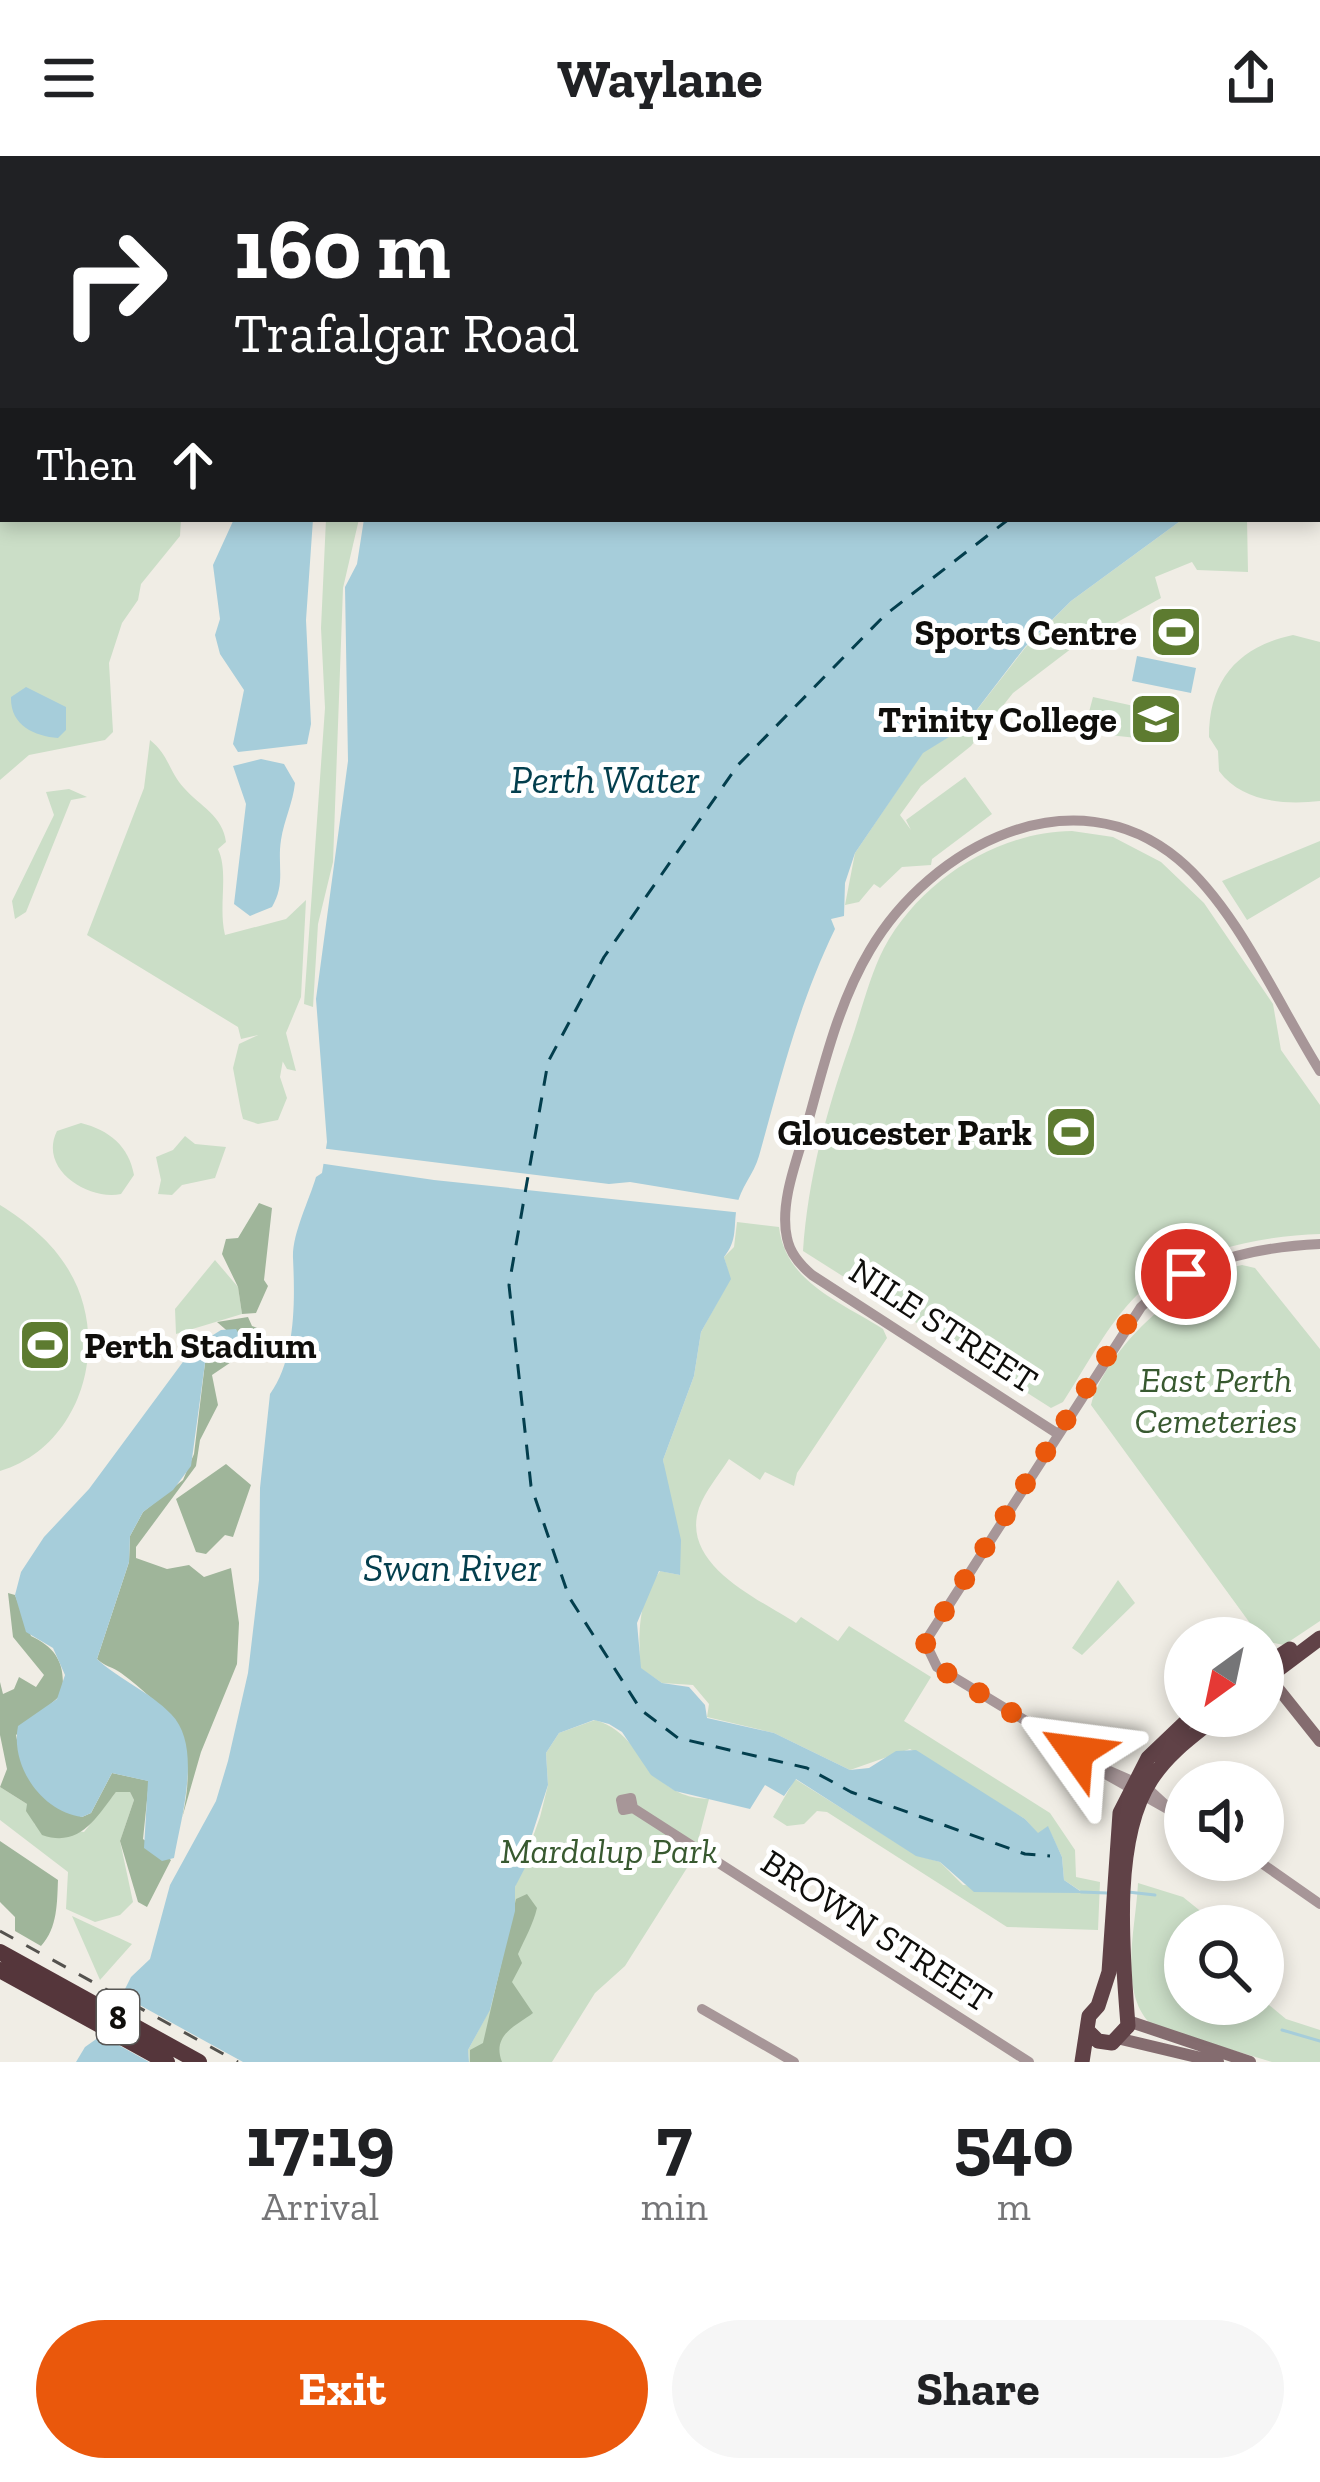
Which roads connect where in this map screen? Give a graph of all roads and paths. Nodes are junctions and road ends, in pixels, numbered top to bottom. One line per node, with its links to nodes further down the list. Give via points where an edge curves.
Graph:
1 (1320, 1071): 3 (street, NILE STREET, via 1275,988 1178,859 1117,826 1061,819 1015,828 966,853 886,926 856,975 821,1072 790,1189 787,1240 799,1263)
2 (1320, 1244): 3 (street, via 1237,1256 1166,1284 1127,1324)
3 (1058, 1434): 10 (street, via 925,1650 937,1667)
4 (1320, 1633): 5 (highway)
5 (1284, 1659)
6 (1284, 1692): 9 (main road)
7 (1169, 1737): 10 (highway)
8 (1192, 1737): 10 (highway)
9 (1320, 1741)
10 (1138, 1788): 11 (street); 14 (highway)
11 (1164, 1806)
12 (632, 1808): 27 (street, BROWN STREET)
13 (1284, 1879): 15 (street)
14 (1118, 1889): 19 (highway); 21 (highway)
15 (1320, 1904)
16 (0, 1952): 18 (highway, 8)
17 (0, 1971): 18 (highway, 8)
18 (33, 1979): 24 (highway, 8); 25 (highway, 8)
19 (1098, 2006): 21 (highway, via 1112,2004); 22 (highway)
20 (708, 2008): 26 (street)
21 (1126, 2017): 23 (highway); 31 (main road)
22 (1090, 2033): 23 (highway, via 1103,2043); 28 (highway)
23 (1119, 2040): 29 (highway); 30 (main road)
24 (167, 2062)
25 (199, 2062)
26 (794, 2062)
27 (1029, 2062)
28 (1082, 2062)
29 (1105, 2062)
30 (1218, 2062)
31 (1250, 2062)

